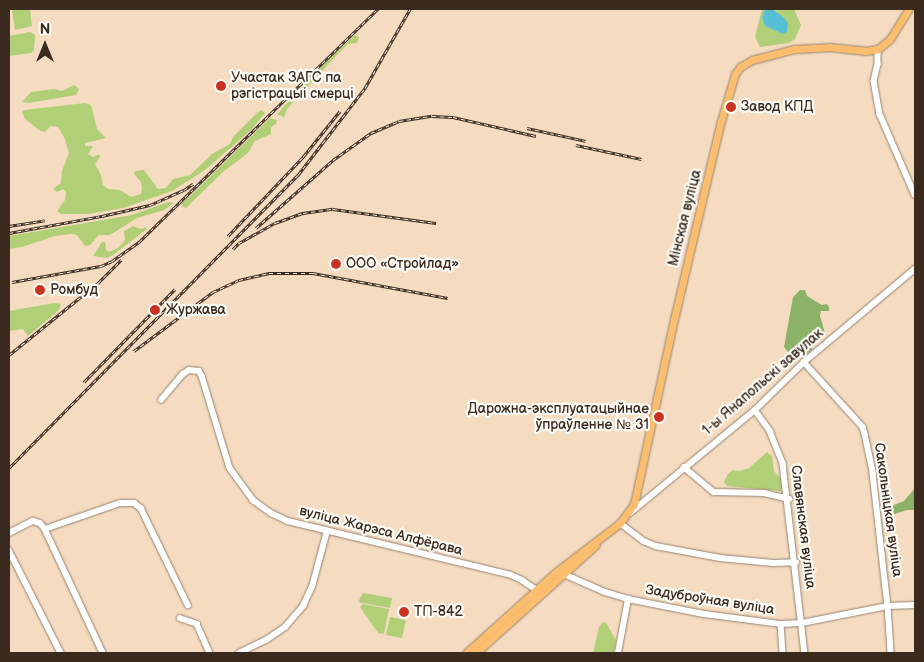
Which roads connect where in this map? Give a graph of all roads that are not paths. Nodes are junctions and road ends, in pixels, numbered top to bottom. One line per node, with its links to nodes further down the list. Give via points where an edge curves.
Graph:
1 (909, 9): 2 (main road, via 890,39)
2 (878, 48): 3 (street, via 874,81 880,114); 10 (main road, Мінская вуліца, via 865,51 829,47 794,49 752,60 734,74 675,316 637,498)
3 (915, 195)
4 (915, 269): 5 (street, 1-ы Янапольскі завулак)
5 (804, 362): 7 (street, 1-ы Янапольскі завулак); 22 (street, Сакольніцкая вуліца, via 863,427 873,473)
6 (161, 400): 13 (street, вуліца Жарэса Алфёрава, via 183,374 194,368 199,371 230,468 254,500 288,521)
7 (755, 410): 8 (street, 1-ы Янапольскі завулак); 9 (street, Славянская вуліца, via 779,451)
8 (684, 467): 9 (street, via 714,492 764,493); 10 (street, 1-ы Янапольскі завулак)
9 (789, 499): 16 (street, Славянская вуліца)
10 (628, 514): 11 (main road)
11 (620, 522): 16 (street, via 656,546 720,558); 17 (main road)
12 (45, 529): 14 (street, via 33,521); 20 (street, via 120,503 134,503 141,508); 27 (street)
13 (327, 530): 18 (street, вуліца Жарэса Алфёрава, via 511,575); 29 (street, via 312,587 294,618 266,640)
14 (9, 533)
15 (9, 550): 26 (street)
16 (796, 562): 24 (street, Славянская вуліца)
17 (561, 572): 18 (main road); 19 (street, Задуброўная вуліца)
18 (539, 592): 30 (main road); 31 (main road)
19 (628, 599): 25 (street, Задуброўная вуліца, via 704,614); 32 (street)
20 (188, 605)
21 (915, 605): 22 (street, Задуброўная вуліца)
22 (888, 606): 24 (street, Задуброўная вуліца); 35 (street, Сакольніцкая вуліца)
23 (180, 618): 28 (street, via 197,624)
24 (802, 623): 25 (street, Задуброўная вуліца); 34 (street, Славянская вуліца)
25 (781, 624): 33 (street)
26 (61, 653)
27 (103, 653)
28 (210, 653)
29 (239, 653)
30 (466, 653)
31 (476, 653)
32 (618, 653)
33 (783, 653)
34 (805, 653)
35 (891, 653)

